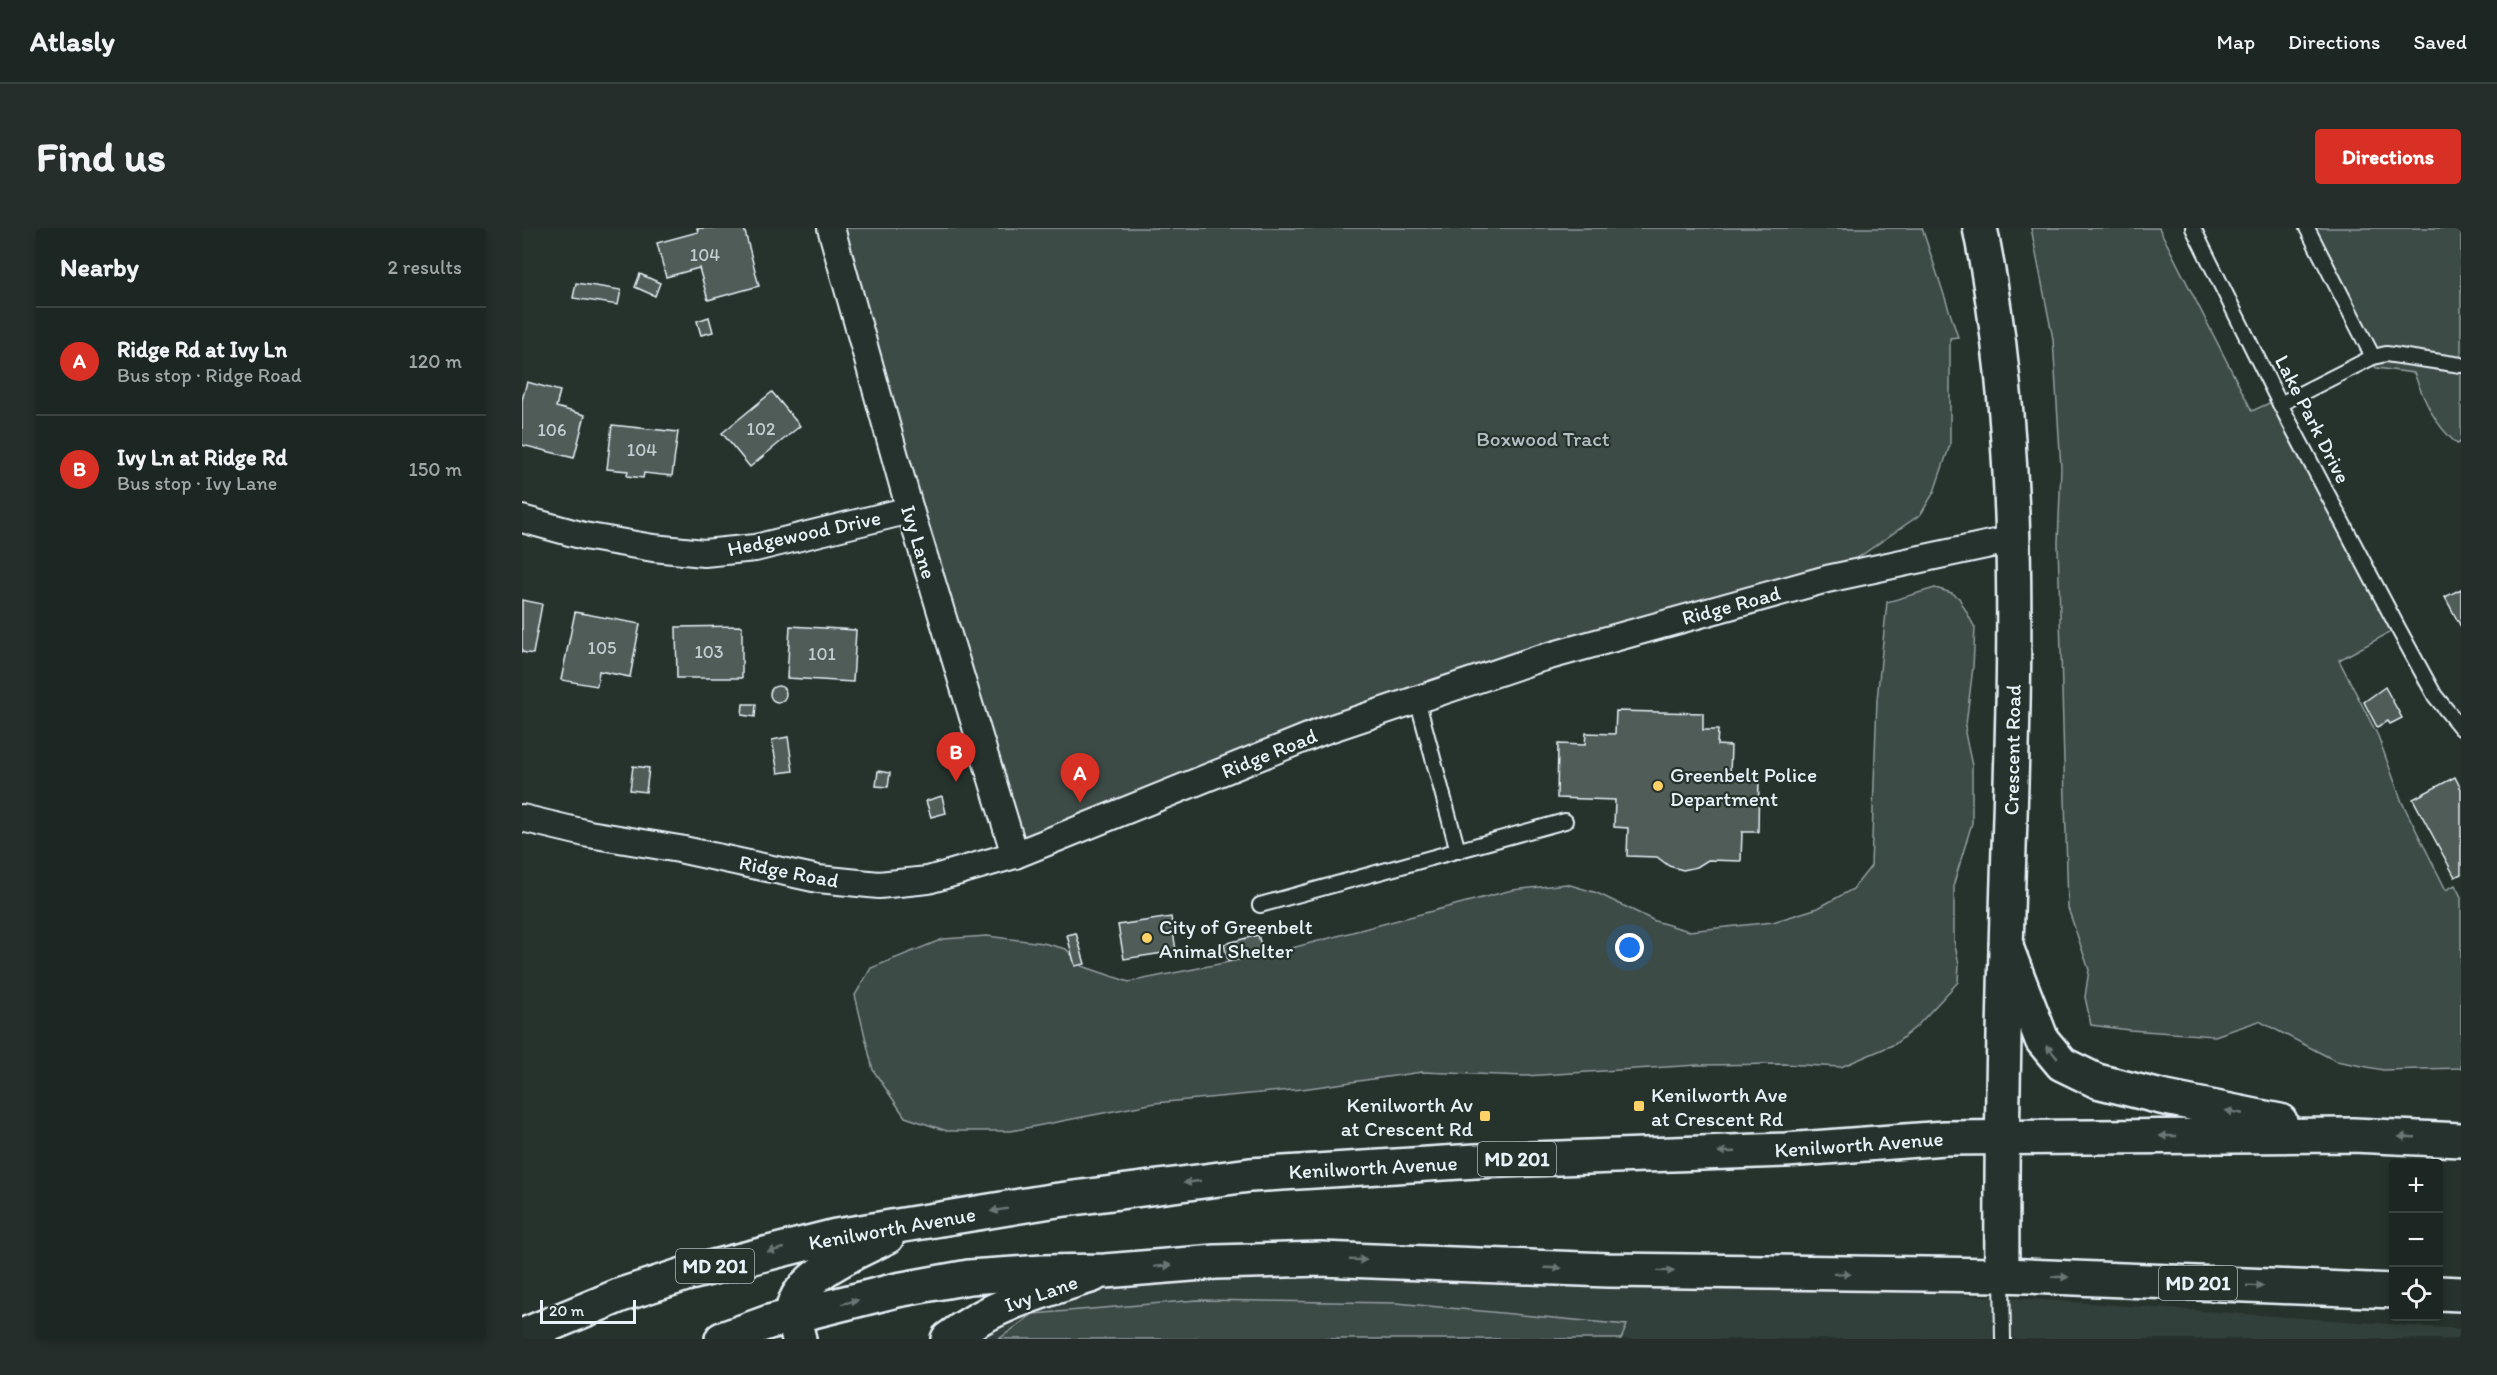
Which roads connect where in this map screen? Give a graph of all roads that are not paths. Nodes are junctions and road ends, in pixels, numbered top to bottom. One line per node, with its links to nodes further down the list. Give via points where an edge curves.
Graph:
1 (831, 228): 8 (street, Ivy Lane)
2 (1980, 228): 10 (main road, Crescent Road, via 2005,384)
3 (2193, 228): 7 (lane, Lake Park Drive)
4 (2307, 228): 5 (lane)
5 (2373, 357): 6 (lane, via 2386,354); 7 (lane)
6 (2461, 365)
7 (2280, 404): 12 (lane, Lake Park Drive, via 2435,696)
8 (909, 510): 9 (street, Hedgewood Drive, via 755,548 704,553 584,536); 16 (street, Ivy Lane)
9 (522, 519)
10 (2014, 539): 11 (street, Ridge Road, via 1816,582 1535,660); 18 (main road, Crescent Road)
11 (1417, 699): 15 (lane); 16 (street, Ridge Road, via 1323,731)
12 (2461, 728)
13 (522, 818): 16 (street, Ridge Road, via 818,879 879,885 928,880)
14 (1565, 821): 15 (lane)
15 (1458, 851): 17 (lane)
16 (1015, 855)
17 (1260, 905)
18 (2006, 947): 19 (main road, one-way to 18, via 2161,1097 2078,1074 2062,1064 2042,1040); 20 (main road, Crescent Road)
19 (2353, 1135): 20 (main road, Kenilworth Avenue / MD 201, one-way to 20); 21 (main road, Kenilworth Avenue / MD 201, one-way to 19)
20 (2001, 1137): 22 (main road, Kenilworth Avenue / MD 201, one-way to 22, via 1250,1175); 24 (main road, Crescent Road)
21 (2461, 1140)
22 (916, 1223): 28 (main road, via 848,1257 804,1288 795,1302); 29 (main road, Kenilworth Avenue / MD 201, one-way to 29, via 825,1238 686,1274 621,1295)
23 (1105, 1271): 24 (main road, MD 201, one-way to 24, via 1320,1259 1608,1270); 28 (main road, MD 201, one-way to 23, via 897,1290 969,1277); 31 (main road, Ivy Lane, via 1020,1298 968,1324)
24 (2002, 1275): 25 (main road, MD 201, one-way to 25); 32 (lane)
25 (2389, 1291)
26 (2443, 1293): 27 (main road)
27 (2461, 1294)
28 (796, 1328): 30 (main road, MD 201)
29 (522, 1336)
30 (722, 1339)
31 (948, 1339)
32 (2003, 1339)

